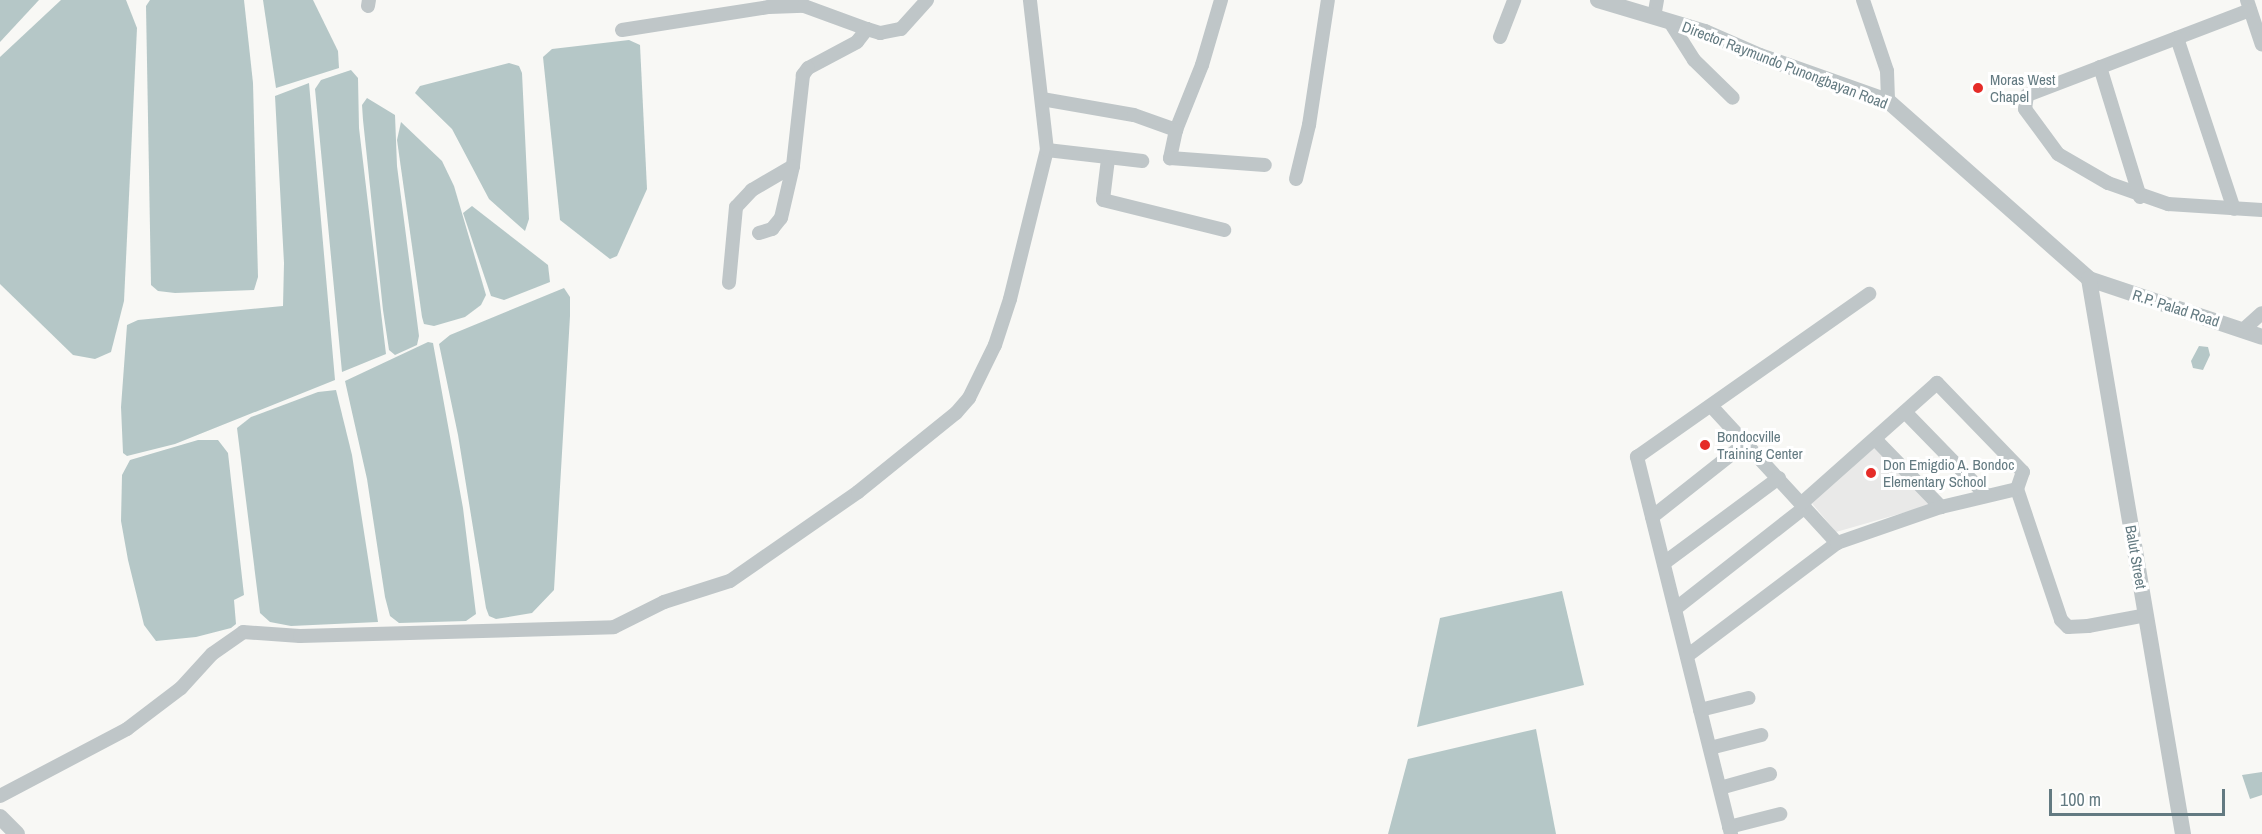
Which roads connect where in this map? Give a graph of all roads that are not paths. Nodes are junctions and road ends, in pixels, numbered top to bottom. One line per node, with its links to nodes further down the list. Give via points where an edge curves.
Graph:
1 (927, 0): 10 (street, via 901,29 880,33)
2 (1030, 0): 17 (street)
3 (1221, 0): 19 (street, via 1202,65)
4 (1328, 0): 25 (street, via 1309,125)
5 (1514, 0): 12 (street)
6 (1598, 0): 9 (street, Director Raymundo Punongbayan Road)
7 (1863, 0): 18 (street, via 1887,71)
8 (2249, 5): 13 (street); 14 (street)
9 (1657, 8): 16 (street, via 1694,60); 18 (street, Director Raymundo Punongbayan Road)
10 (867, 29): 11 (street, via 804,6 769,7); 24 (street, via 857,42 808,68 803,75)
11 (622, 30)
12 (1500, 37)
13 (2177, 38): 15 (street); 27 (street)
14 (2262, 45)
15 (2100, 67): 26 (street); 26 (street, via 2027,95 2025,108 2058,154 2074,166)
16 (1733, 98)
17 (1042, 99): 19 (street, via 1134,115); 20 (street)
18 (1888, 101): 31 (street, Director Raymundo Punongbayan Road)
19 (1176, 130): 23 (street, via 1170,158)
20 (1047, 150): 21 (street); 58 (street, via 1010,299 978,381 956,412 858,492 730,581 664,602 614,627 300,636 243,632 127,729)
21 (1108, 159): 22 (street); 29 (street, via 1103,200)
22 (1142, 161)
23 (1265, 165)
24 (793, 166): 30 (street, via 781,218 772,229); 32 (street, via 752,190 736,207)
25 (1296, 179)
26 (2140, 197): 27 (street, via 2168,204)
27 (2234, 209): 28 (street)
28 (2262, 210)
29 (1224, 230)
30 (759, 233)
31 (2089, 279): 35 (street, R.P. Palad Road); 50 (street, Balut Street)
32 (729, 283)
33 (1869, 294): 37 (street)
34 (2262, 313): 35 (street)
35 (2243, 330): 36 (street, R.P. Palad Road)
36 (2262, 337)
37 (1712, 407): 40 (street); 46 (street, via 1637,457)
38 (1905, 412): 39 (street); 42 (street, via 1937,383 2020,468 2023,478); 43 (street)
39 (1875, 439): 44 (street); 45 (street)
40 (1747, 442): 41 (street); 46 (street)
41 (1779, 478): 44 (street); 48 (street)
42 (2017, 489): 43 (street); 50 (street, via 2061,620 2068,627)
43 (1986, 495): 45 (street)
44 (1804, 505): 47 (street); 49 (street)
45 (1941, 507): 47 (street)
46 (1652, 517): 48 (street)
47 (1837, 543): 51 (street)
48 (1664, 563): 49 (street)
49 (1675, 609): 51 (street)
50 (2146, 615): 63 (street, Balut Street)
51 (1687, 656): 53 (street)
52 (1749, 698): 53 (street)
53 (1700, 710): 55 (street)
54 (1761, 735): 55 (street)
55 (1710, 748): 57 (street)
56 (1770, 774): 57 (street)
57 (1719, 788): 61 (street)
58 (0, 796)
59 (1780, 814): 61 (street)
60 (0, 817): 62 (street)
61 (1730, 830)
62 (17, 834)
63 (2183, 834)

